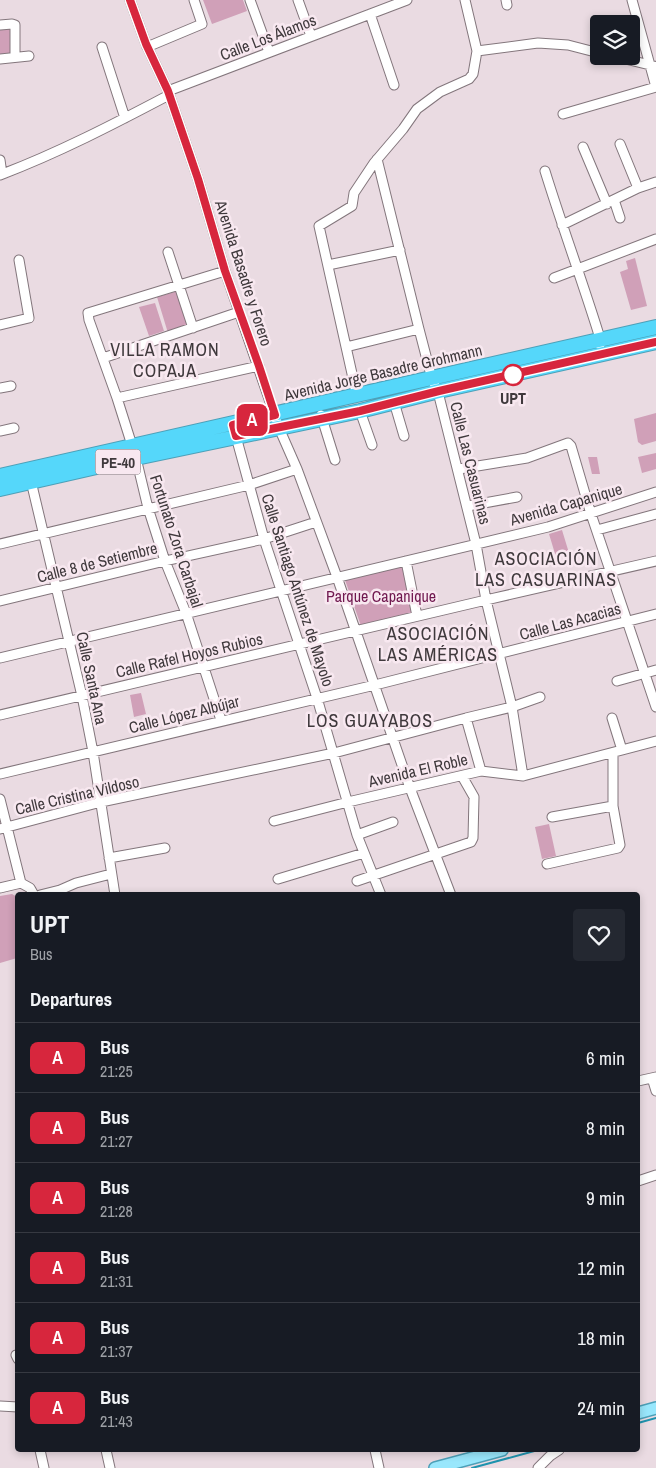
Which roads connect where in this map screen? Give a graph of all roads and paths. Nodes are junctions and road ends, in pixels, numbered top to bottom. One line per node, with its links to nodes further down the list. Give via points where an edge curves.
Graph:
1 (130, 0): 11 (street, Avenida Basadre y Forero)
2 (194, 0): 11 (street, via 202,24)
3 (250, 0): 15 (street)
4 (298, 0): 10 (street)
5 (407, 0): 8 (street, Calle Los Álamos)
6 (465, 0): 13 (street)
7 (632, 0): 20 (street)
8 (370, 14): 10 (street, Calle Los Álamos); 21 (street)
9 (0, 25): 17 (street, via 15,25)
10 (311, 36): 15 (street, Calle Los Álamos)
11 (147, 46): 23 (street, Avenida Basadre y Forero)
12 (102, 47): 25 (street)
13 (477, 51): 14 (street, via 538,43); 28 (street, via 475,69 469,79 440,92 417,109)
14 (590, 51)
15 (269, 52): 23 (street, Calle Los Álamos)
16 (29, 56): 17 (street)
17 (15, 57): 18 (street)
18 (0, 59)
19 (640, 62): 20 (street)
20 (653, 65): 22 (street)
21 (394, 85)
22 (656, 87): 24 (street)
23 (168, 93): 25 (street, Calle Los Álamos); 43 (street, Avenida Basadre y Forero)
24 (563, 114)
25 (125, 118): 31 (street, Calle Los Álamos)
26 (620, 144): 33 (street)
27 (583, 147): 34 (street)
28 (377, 159): 38 (street, Calle Las Casuarinas); 41 (street, via 354,193 352,206 319,226)
29 (0, 160): 31 (street)
30 (545, 171): 36 (street)
31 (1, 174)
32 (656, 182): 33 (street)
33 (638, 188): 34 (street)
34 (611, 202): 35 (street); 36 (street)
35 (620, 218)
36 (562, 225): 42 (street)
37 (656, 239): 42 (street)
38 (400, 250): 41 (street); 50 (street, Calle Las Casuarinas)
39 (168, 252): 45 (street)
40 (19, 260): 47 (street, via 29,318)
41 (328, 265): 53 (street)
42 (579, 269): 44 (street); 51 (street)
43 (225, 271): 45 (street); 46 (street, Avenida Basadre y Forero)
44 (554, 278)
45 (180, 285): 49 (street); 55 (street, Fortunato Zora Carbajal, via 88,313)
46 (239, 312): 49 (street); 56 (street, Avenida Basadre y Forero)
47 (0, 325)
48 (656, 327): 51 (highway, Avenida Jorge Basadre Grohmann / PE-40)
49 (193, 328): 55 (street)
50 (419, 330): 53 (street); 57 (street, Calle Las Casuarinas)
51 (600, 340): 54 (street); 57 (highway, Avenida Jorge Basadre Grohmann / PE-40)
52 (656, 342): 54 (highway, Avenida Jorge Basadre Grohmann / PE-40)
53 (346, 347): 61 (street)
54 (599, 355): 57 (highway, Avenida Jorge Basadre Grohmann / PE-40)
55 (102, 358): 62 (street, Fortunato Zora Carbajal)
56 (259, 366): 62 (street); 67 (street, Avenida Basadre y Forero)
57 (435, 385): 60 (highway, Avenida Jorge Basadre Grohmann / PE-40); 63 (highway, Avenida Jorge Basadre Grohmann / PE-40); 76 (street, Calle Las Casuarinas)
58 (11, 386): 59 (street)
59 (0, 388)
60 (375, 392): 61 (highway, Avenida Jorge Basadre Grohmann / PE-40); 64 (highway)
61 (357, 396): 66 (highway, Avenida Jorge Basadre Grohmann / PE-40)
62 (117, 398): 73 (street, Fortunato Zora Carbajal)
63 (394, 402): 64 (highway, Avenida Jorge Basadre Grohmann / PE-40); 71 (street)
64 (379, 406): 65 (highway, Avenida Jorge Basadre Grohmann / PE-40)
65 (360, 411): 66 (highway, Avenida Jorge Basadre Grohmann / PE-40); 72 (street)
66 (320, 412): 67 (highway, Avenida Jorge Basadre Grohmann / PE-40); 74 (street)
67 (277, 421): 70 (highway, Avenida Jorge Basadre Grohmann / PE-40); 75 (street, Avenida Basadre y Forero)
68 (14, 428): 69 (street)
69 (0, 431)
70 (234, 431): 73 (highway, Avenida Jorge Basadre Grohmann / PE-40); 79 (street, Calle Santiago Antúnez de Mayolo)
71 (404, 436)
72 (372, 445)
73 (133, 452): 78 (highway, Avenida Jorge Basadre Grohmann / PE-40); 84 (street, Fortunato Zora Carbajal)
74 (335, 460)
75 (297, 469): 79 (street); 87 (street, Avenida Basadre y Forero)
76 (459, 469): 83 (street, Calle Las Casuarinas); 85 (street, via 527,458 568,443)
77 (0, 476): 78 (highway, Avenida Jorge Basadre Grohmann / PE-40)
78 (30, 476): 80 (highway, Avenida Jorge Basadre Grohmann / PE-40); 89 (street, Calle Santa Ana)
79 (249, 485): 84 (street); 90 (street, Calle Santiago Antúnez de Mayolo)
80 (0, 489)
81 (656, 492): 85 (street, Avenida Capanique)
82 (517, 498): 83 (street)
83 (468, 506): 92 (street, Calle Las Casuarinas)
84 (148, 508): 89 (street); 93 (street, Fortunato Zora Carbajal)
85 (591, 514): 88 (street); 92 (street, Avenida Capanique)
86 (656, 514): 88 (street)
87 (316, 522): 90 (street, Calle 8 de Setiembre); 97 (street, Avenida Basadre y Forero)
88 (597, 530): 96 (street)
89 (44, 534): 91 (street); 98 (street, Calle Santa Ana)
90 (264, 539): 93 (street, Calle 8 de Setiembre); 99 (street, Calle Santiago Antúnez de Mayolo)
91 (0, 544)
92 (476, 544): 94 (street, Avenida Capanique); 100 (street, Calle Las Casuarinas)
93 (165, 561): 98 (street, Calle 8 de Setiembre); 102 (street, Fortunato Zora Carbajal)
94 (406, 561): 97 (street, Avenida Capanique); 104 (street)
95 (656, 561): 96 (street, Calle Rafel Hoyos Rubios)
96 (610, 571): 100 (street, Calle Rafel Hoyos Rubios); 105 (street)
97 (337, 577): 99 (street, Avenida Capanique); 106 (street, Avenida Basadre y Forero)
98 (56, 588): 101 (street, Calle 8 de Setiembre); 107 (street, Calle Santa Ana)
99 (282, 590): 102 (street, Avenida Capanique); 108 (street, Calle Santiago Antúnez de Mayolo)
100 (486, 600): 104 (street, Calle Rafel Hoyos Rubios); 109 (street, Calle Las Casuarinas)
101 (0, 601)
102 (186, 613): 107 (street, Avenida Capanique); 111 (street, Fortunato Zora Carbajal)
103 (656, 614): 105 (street, Calle Las Acacias)
104 (417, 616): 106 (street, Calle Rafel Hoyos Rubios)
105 (627, 621): 109 (street, Calle Las Acacias); 113 (street)
106 (356, 630): 108 (street, Calle Rafel Hoyos Rubios); 115 (street, Avenida Basadre y Forero)
107 (69, 641): 110 (street, Avenida Capanique); 116 (street, Calle Santa Ana)
108 (298, 645): 111 (street, Calle Rafel Hoyos Rubios); 118 (street, Calle Santiago Antúnez de Mayolo)
109 (499, 655): 115 (street, Calle Las Acacias); 120 (street, Calle Las Casuarinas)
110 (0, 658)
111 (203, 667): 116 (street, Calle Rafel Hoyos Rubios); 124 (street, Fortunato Zora Carbajal)
112 (656, 670): 113 (street)
113 (645, 673): 114 (street); 119 (street)
114 (618, 681)
115 (375, 685): 118 (street, Calle López Albújar); 125 (street, Avenida Basadre y Forero)
116 (82, 696): 121 (street, Calle Rafel Hoyos Rubios); 127 (street, Calle Santa Ana)
117 (540, 697): 120 (street, Calle Cristina Vildoso)
118 (317, 698): 124 (street, Calle López Albújar); 129 (street, Calle Santiago Antúnez de Mayolo)
119 (656, 706)
120 (512, 707): 122 (street, Calle Cristina Vildoso); 133 (street, Calle Las Casuarinas)
121 (0, 715)
122 (466, 718): 125 (street, Calle Cristina Vildoso); 130 (street)
123 (612, 718): 128 (street)
124 (222, 720): 127 (street, Calle López Albújar)
125 (393, 737): 129 (street, Calle Cristina Vildoso); 134 (street, Avenida Basadre y Forero)
126 (656, 741): 128 (street, Avenida El Roble)
127 (93, 752): 131 (street, Calle López Albújar); 136 (street, Calle Santa Ana)
128 (617, 752): 133 (street, Avenida El Roble); 138 (street)
129 (334, 753): 136 (street, Calle Cristina Vildoso); 137 (street, Calle Santiago Antúnez de Mayolo)
130 (480, 771): 132 (street, Avenida El Roble); 133 (street, Avenida El Roble)
131 (0, 774)
132 (462, 776): 134 (street, Avenida El Roble); 146 (street, via 474,797 473,838 469,843)
133 (523, 776)
134 (410, 788): 137 (street, Avenida El Roble); 146 (street, Avenida Basadre y Forero)
135 (0, 799): 142 (street)
136 (101, 802): 142 (street, Calle Cristina Vildoso); 147 (street, Calle Santa Ana)
137 (348, 802): 140 (street, Avenida El Roble); 143 (street, Calle Santiago Antúnez de Mayolo)
138 (613, 806): 139 (street); 148 (street, via 620,840 618,848)
139 (552, 817)
140 (274, 821)
141 (393, 822): 143 (street)
142 (3, 828): 153 (street)
143 (357, 835): 145 (street, Calle Santiago Antúnez de Mayolo)
144 (165, 848): 147 (street)
145 (364, 853): 150 (street, Calle Santiago Antúnez de Mayolo); 151 (street)
146 (436, 854): 150 (street); 159 (street, Avenida Basadre y Forero)
147 (108, 858): 149 (street, Calle Santa Ana)
148 (547, 864)
149 (111, 874): 156 (street); 157 (street, Calle Santa Ana)
150 (373, 876): 152 (street); 158 (street, Calle Santiago Antúnez de Mayolo)
151 (278, 879)
152 (357, 882)
153 (21, 883): 154 (street); 155 (street)
154 (0, 888)
155 (32, 892)
156 (52, 892)
157 (114, 892)
158 (380, 892)
159 (450, 892)
160 (654, 1077): 161 (street); 162 (street)
161 (640, 1080)
162 (656, 1092)
163 (656, 1175): 164 (street)
164 (640, 1180)
165 (0, 1406): 166 (street)
166 (15, 1406)
167 (656, 1408): 168 (main road)
168 (640, 1412)
169 (40, 1452): 174 (street)
170 (106, 1452): 175 (street)
171 (375, 1452): 176 (street)
172 (495, 1452): 177 (main road)
173 (556, 1452): 178 (street)
174 (44, 1468)
175 (110, 1468)
176 (379, 1468)
177 (435, 1468)
178 (538, 1468)

